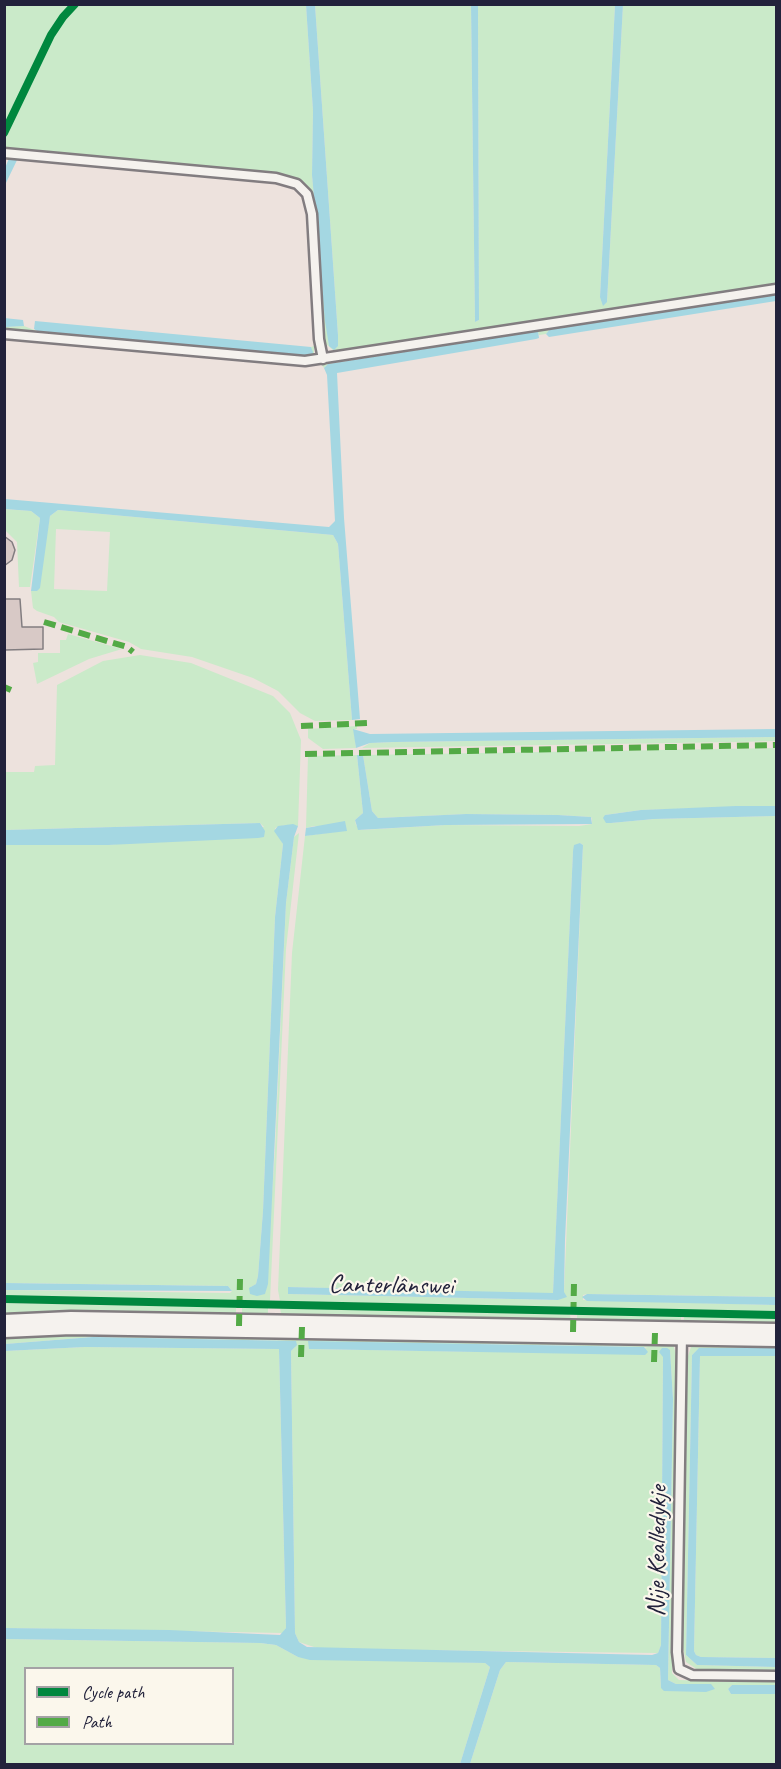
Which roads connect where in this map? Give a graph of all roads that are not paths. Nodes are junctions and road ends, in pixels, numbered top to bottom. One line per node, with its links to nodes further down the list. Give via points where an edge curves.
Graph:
1 (4, 153): 4 (lane, via 276,178 297,184 306,194 312,214)
2 (777, 289): 4 (lane)
3 (4, 334): 4 (lane, via 291,361)
4 (323, 359)
5 (4, 1326): 6 (main road, Canterlânswei, via 71,1323)
6 (682, 1334): 7 (main road, Canterlânswei); 8 (lane, Nije Kealledykje, via 677,1652 680,1669 692,1675)
7 (777, 1335)
8 (777, 1676)

